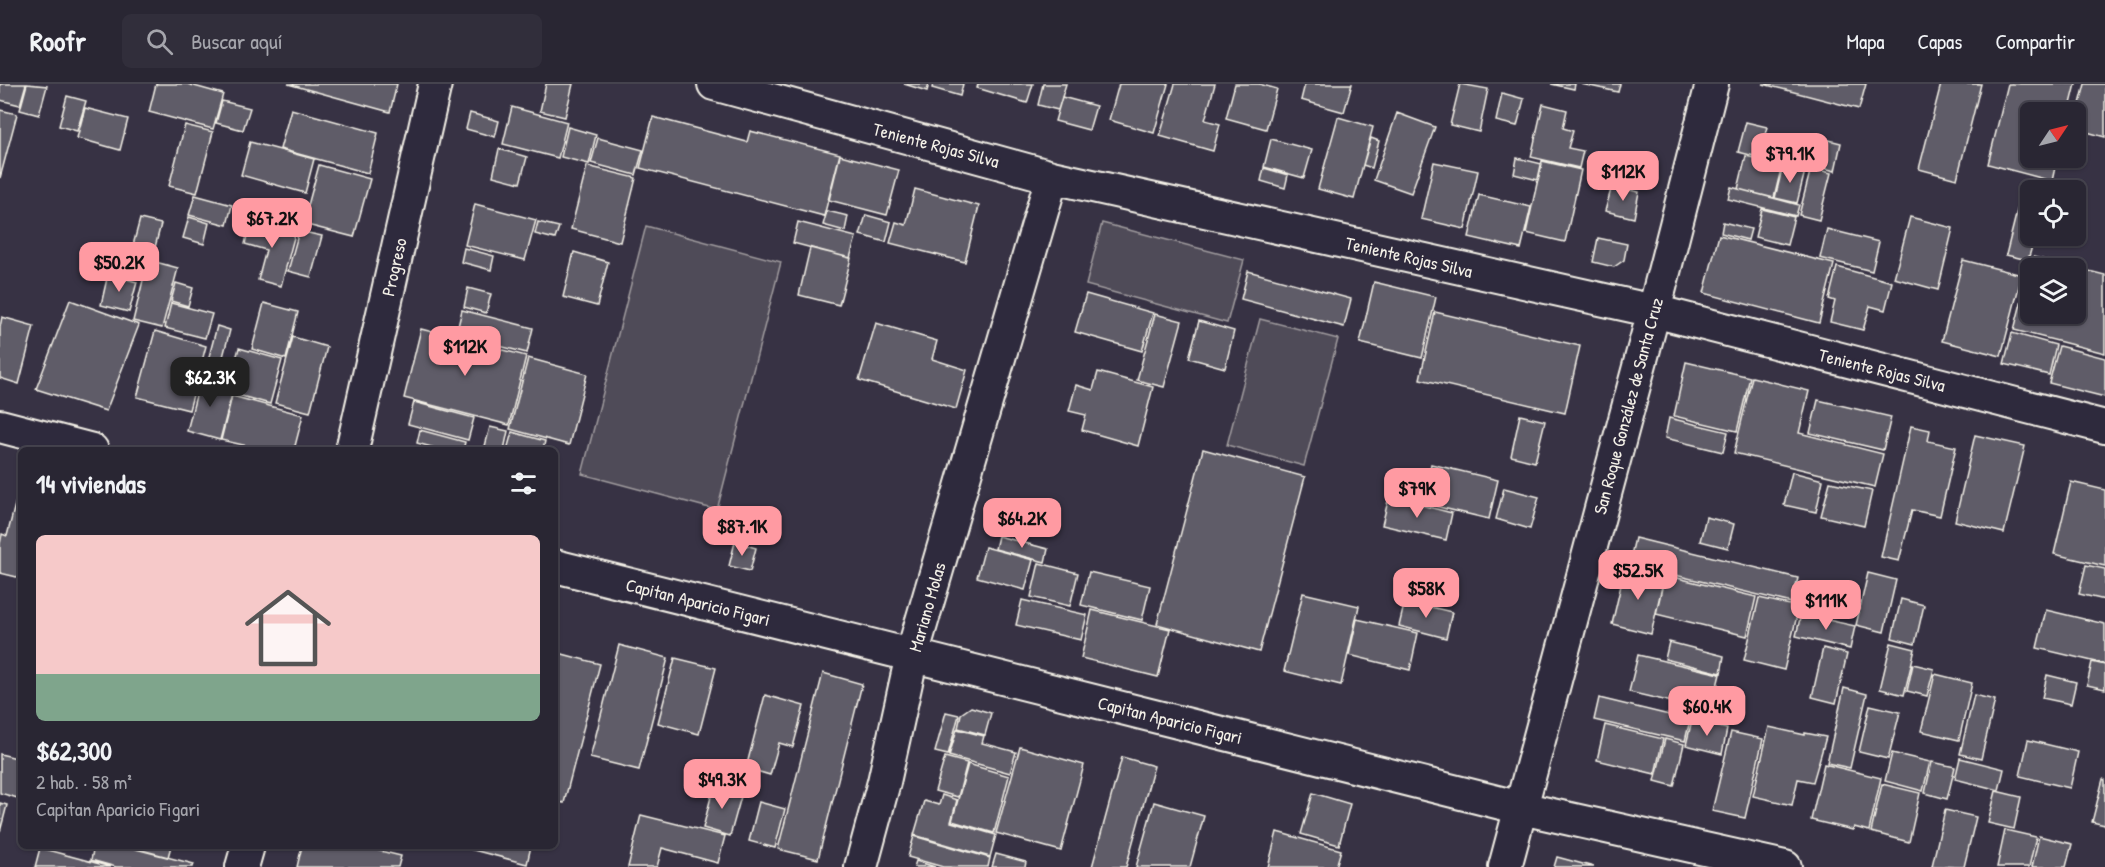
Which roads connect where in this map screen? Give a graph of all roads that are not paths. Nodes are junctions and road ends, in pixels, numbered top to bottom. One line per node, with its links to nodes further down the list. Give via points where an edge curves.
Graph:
1 (435, 84): 9 (street, Progreso)
2 (714, 84): 4 (street, Teniente Rojas Silva)
3 (1712, 84): 5 (street, San Roque González de Santa Cruz)
4 (1052, 177): 5 (street, Teniente Rojas Silva); 11 (street, Mariano Molas)
5 (1654, 311): 7 (street, Teniente Rojas Silva); 12 (street, San Roque González de Santa Cruz)
6 (0, 426): 8 (street)
7 (2105, 427)
8 (80, 447)
9 (353, 447)
10 (558, 567): 11 (street, Capitan Aparicio Figari)
11 (912, 655): 12 (street, Capitan Aparicio Figari); 15 (street, Mariano Molas)
12 (1521, 808): 16 (street, San Roque González de Santa Cruz); 17 (street, Capitan Aparicio Figari)
13 (247, 849): 14 (street)
14 (242, 867)
15 (861, 867)
16 (1505, 867)
17 (1785, 867)

